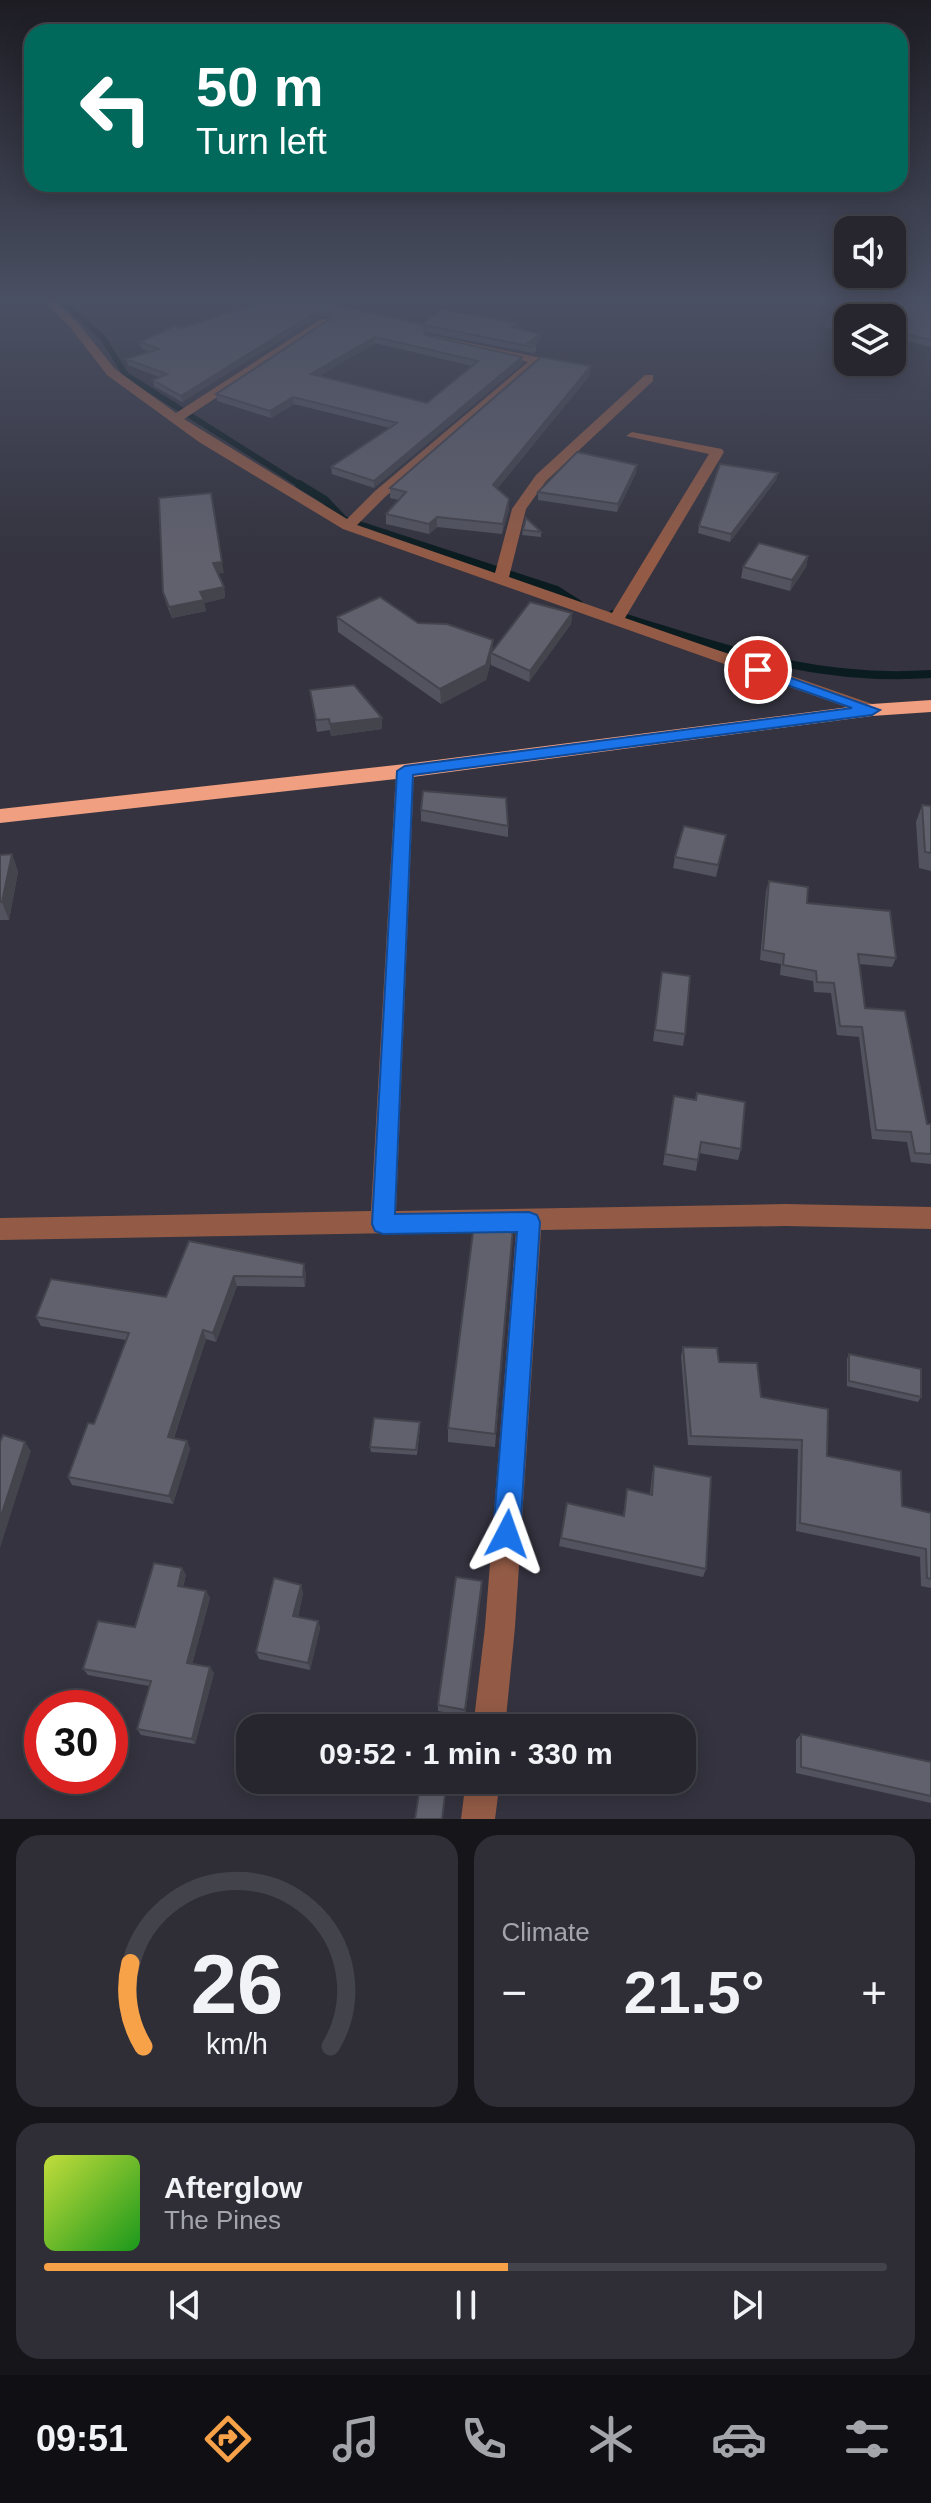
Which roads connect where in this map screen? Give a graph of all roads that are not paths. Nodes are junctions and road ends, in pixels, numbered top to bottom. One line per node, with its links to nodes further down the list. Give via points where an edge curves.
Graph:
1 (131, 387): 5 (street)
2 (224, 387): 5 (street)
3 (505, 387): 7 (street)
4 (639, 387): 8 (street, via 541,478 519,509)
5 (175, 419): 7 (street)
6 (632, 436): 9 (street, via 717,452)
7 (348, 526): 8 (street)
8 (501, 579): 9 (street)
9 (616, 620): 11 (street)
10 (931, 706): 11 (highway)
11 (872, 710): 12 (highway)
12 (405, 771): 13 (highway); 16 (street)
13 (0, 816)
14 (931, 1218): 15 (street, via 785,1215)
15 (529, 1222): 16 (street); 18 (street)
16 (383, 1224): 17 (street)
17 (0, 1229)
18 (491, 1714)
19 (481, 1794): 20 (street)
20 (478, 1819)

